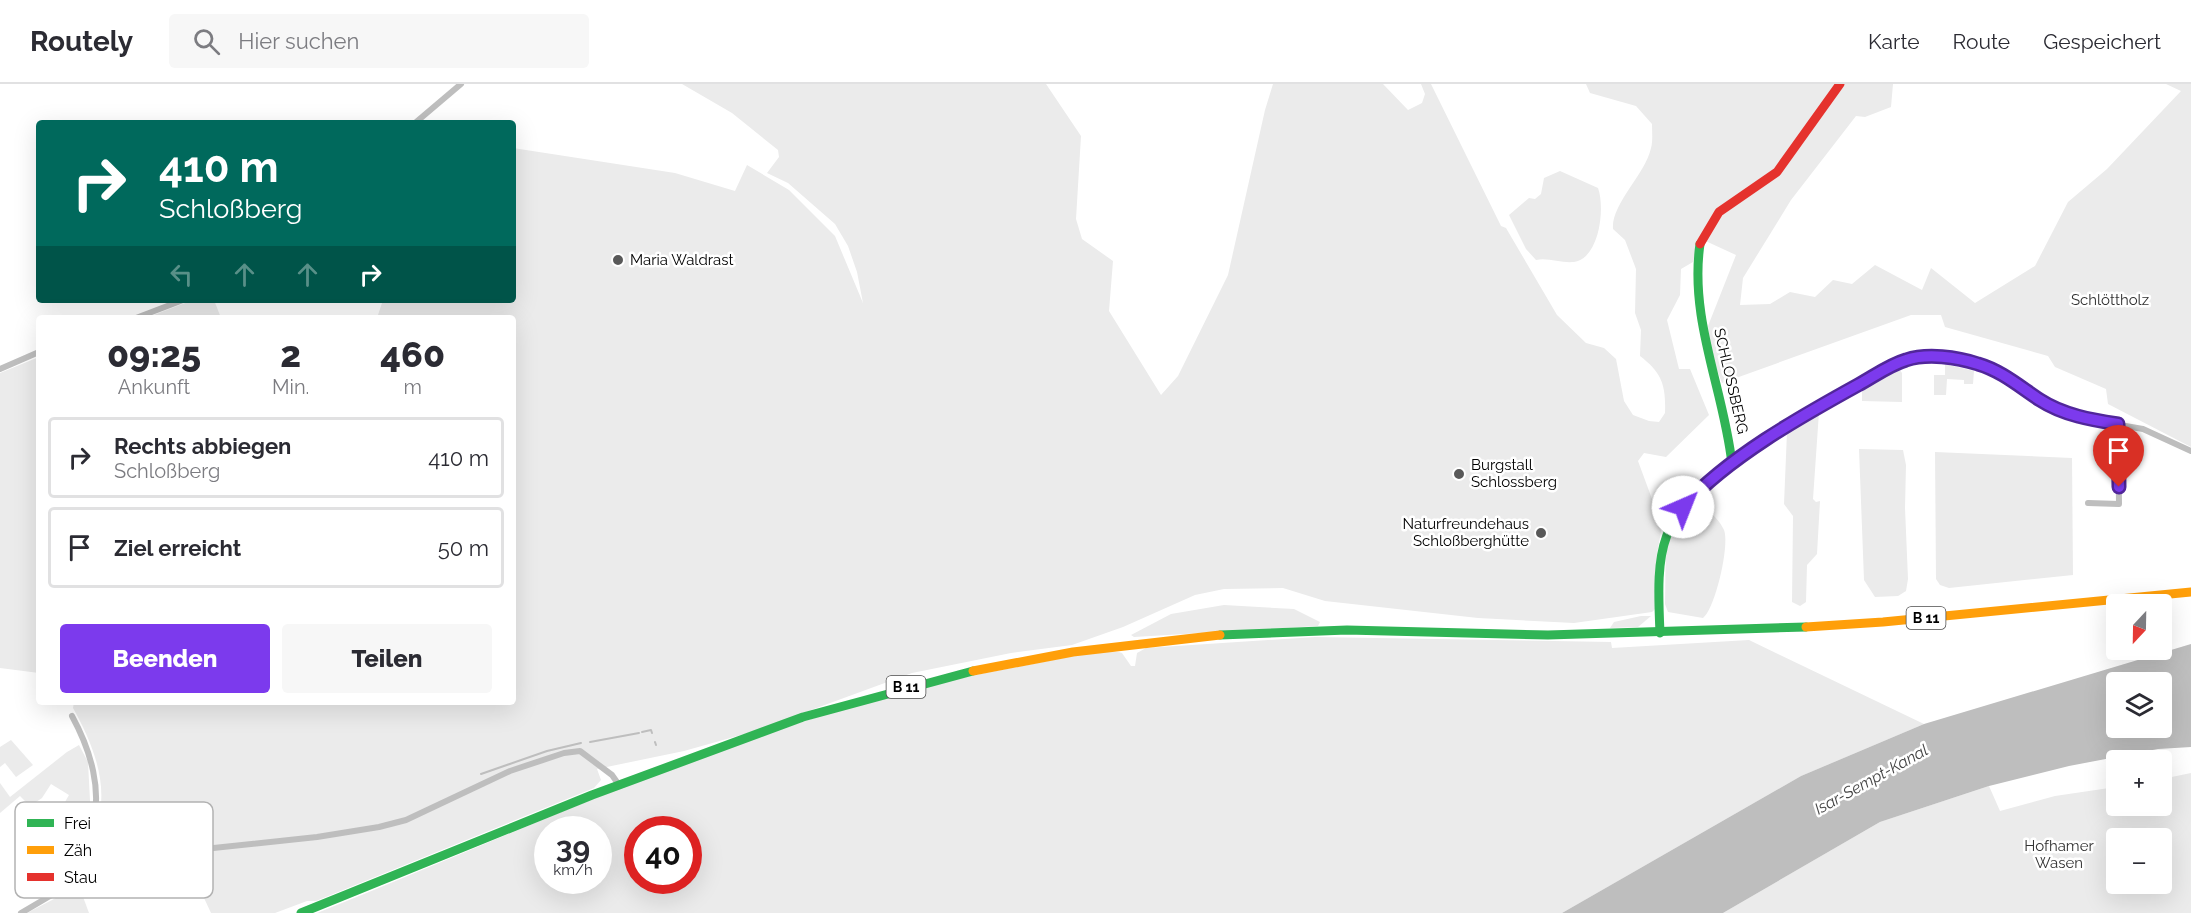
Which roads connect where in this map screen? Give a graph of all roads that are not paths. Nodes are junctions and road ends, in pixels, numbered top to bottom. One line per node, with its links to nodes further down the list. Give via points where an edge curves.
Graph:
1 (461, 84): 3 (street)
2 (1840, 84): 10 (main road, SCHLOSSBERG, via 1777,171 1718,214 1704,235 1697,270 1701,320)
3 (419, 120)
4 (175, 303): 5 (street)
5 (144, 315)
6 (36, 353): 7 (street)
7 (0, 369)
8 (2118, 424): 9 (street, SCHLOSSBERG, via 2143,429); 10 (street, SCHLOSSBERG, via 2085,419 2042,402 2007,377 1977,363 1946,358 1907,359 1823,405); 11 (street, via 2119,504)
9 (2191, 452)
10 (1732, 464): 13 (main road, SCHLOSSBERG, via 1694,495 1668,527 1662,550)
11 (2088, 503)
12 (2191, 592): 13 (main road, B 11, via 1883,622)
13 (1660, 633): 15 (main road, B 11, via 1276,632 1073,652 961,673 870,696)
14 (72, 716): 16 (street, via 88,750)
15 (619, 785): 17 (street, via 580,751 564,753 510,771 406,820 317,837); 20 (main road, B 11)
16 (93, 802)
17 (213, 848)
18 (46, 898): 19 (street)
19 (21, 913)
20 (300, 913)

